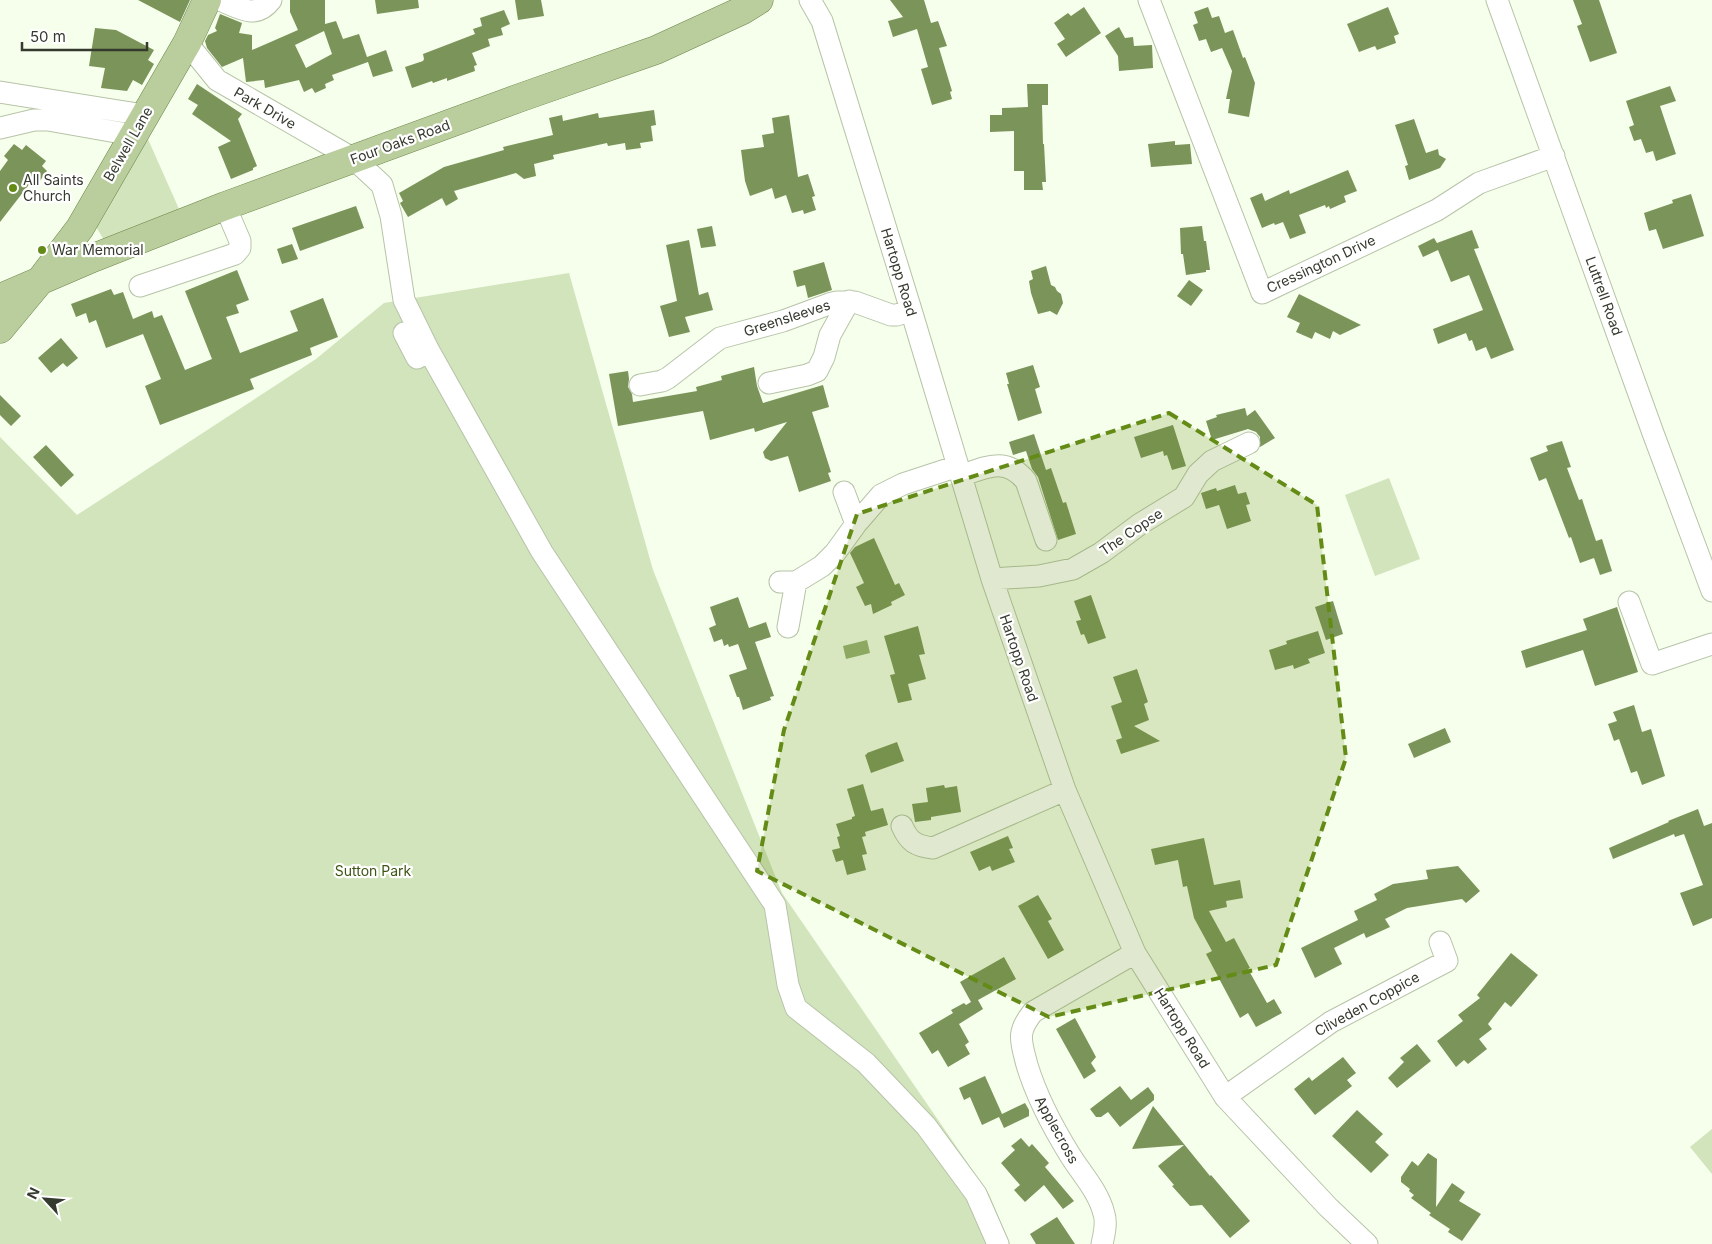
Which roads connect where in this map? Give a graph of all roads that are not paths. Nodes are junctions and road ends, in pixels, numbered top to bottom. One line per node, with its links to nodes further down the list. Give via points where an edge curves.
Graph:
1 (207, 0): 8 (main road, Belwell Lane)
2 (220, 0): 3 (street, via 256,12)
3 (271, 0)
4 (759, 0): 13 (main road, Four Oaks Road, via 656,50)
5 (810, 0): 21 (street, Hartopp Road, via 822,22)
6 (1149, 0): 12 (street, Cressington Drive, via 1262,293 1437,210 1479,183)
7 (1498, 0): 12 (street, Luttrell Road)
8 (187, 43): 10 (main road, Belwell Lane); 13 (street, Park Drive, via 217,80)
9 (0, 92): 10 (street)
10 (139, 125): 11 (street, via 34,120); 15 (main road, Belwell Lane)
11 (0, 128)
12 (1554, 156): 33 (street, Luttrell Road)
13 (354, 159): 14 (main road, Four Oaks Road); 24 (street, Park Drive, via 382,184 391,216 404,300)
14 (225, 206): 16 (main road, Four Oaks Road); 18 (street, via 240,241 240,248 235,254)
15 (80, 228): 16 (main road, via 79,240); 17 (main road, Belwell Lane)
16 (93, 258): 17 (main road, Four Oaks Road)
17 (39, 282): 19 (main road, Four Oaks Road); 22 (main road, Belwell Lane)
18 (140, 286)
19 (0, 298)
20 (849, 301): 21 (street, Greensleeves, via 884,314 897,315); 25 (street, via 830,335 817,371); 26 (street, Greensleeves, via 829,304 783,321 720,338 668,378)
21 (911, 310): 28 (street, Hartopp Road)
22 (0, 328)
23 (404, 333): 24 (street, via 417,358)
24 (429, 351): 42 (street, Park Drive, via 542,552 775,906 788,985 796,1008 866,1063 926,1126 976,1194)
25 (769, 383)
26 (640, 385)
27 (1249, 443): 32 (street, The Copse, via 1212,461 1198,474 1184,497 1073,569 1040,576)
28 (960, 471): 30 (street, via 891,489 881,495); 31 (street, via 1005,466 1020,473 1026,481); 32 (street, Hartopp Road)
29 (844, 492): 30 (street)
30 (856, 524): 35 (street, via 822,566 788,582)
31 (1046, 540)
32 (992, 579): 37 (street, Hartopp Road)
33 (1712, 591)
34 (1630, 602): 36 (street, via 1652,664)
35 (788, 627)
36 (1712, 644)
37 (1065, 790): 38 (street, via 933,848 920,847 907,838); 40 (street, Hartopp Road)
38 (902, 826)
39 (1440, 942): 41 (street, Cliveden Coppice, via 1447,961 1331,1022)
40 (1135, 953): 41 (street, Hartopp Road); 43 (street, Applecross, via 1033,1012 1021,1032 1034,1088 1048,1120 1098,1197 1105,1214)
41 (1225, 1097): 44 (street, Hartopp Road)
42 (998, 1244)
43 (1102, 1244)
44 (1367, 1244)

